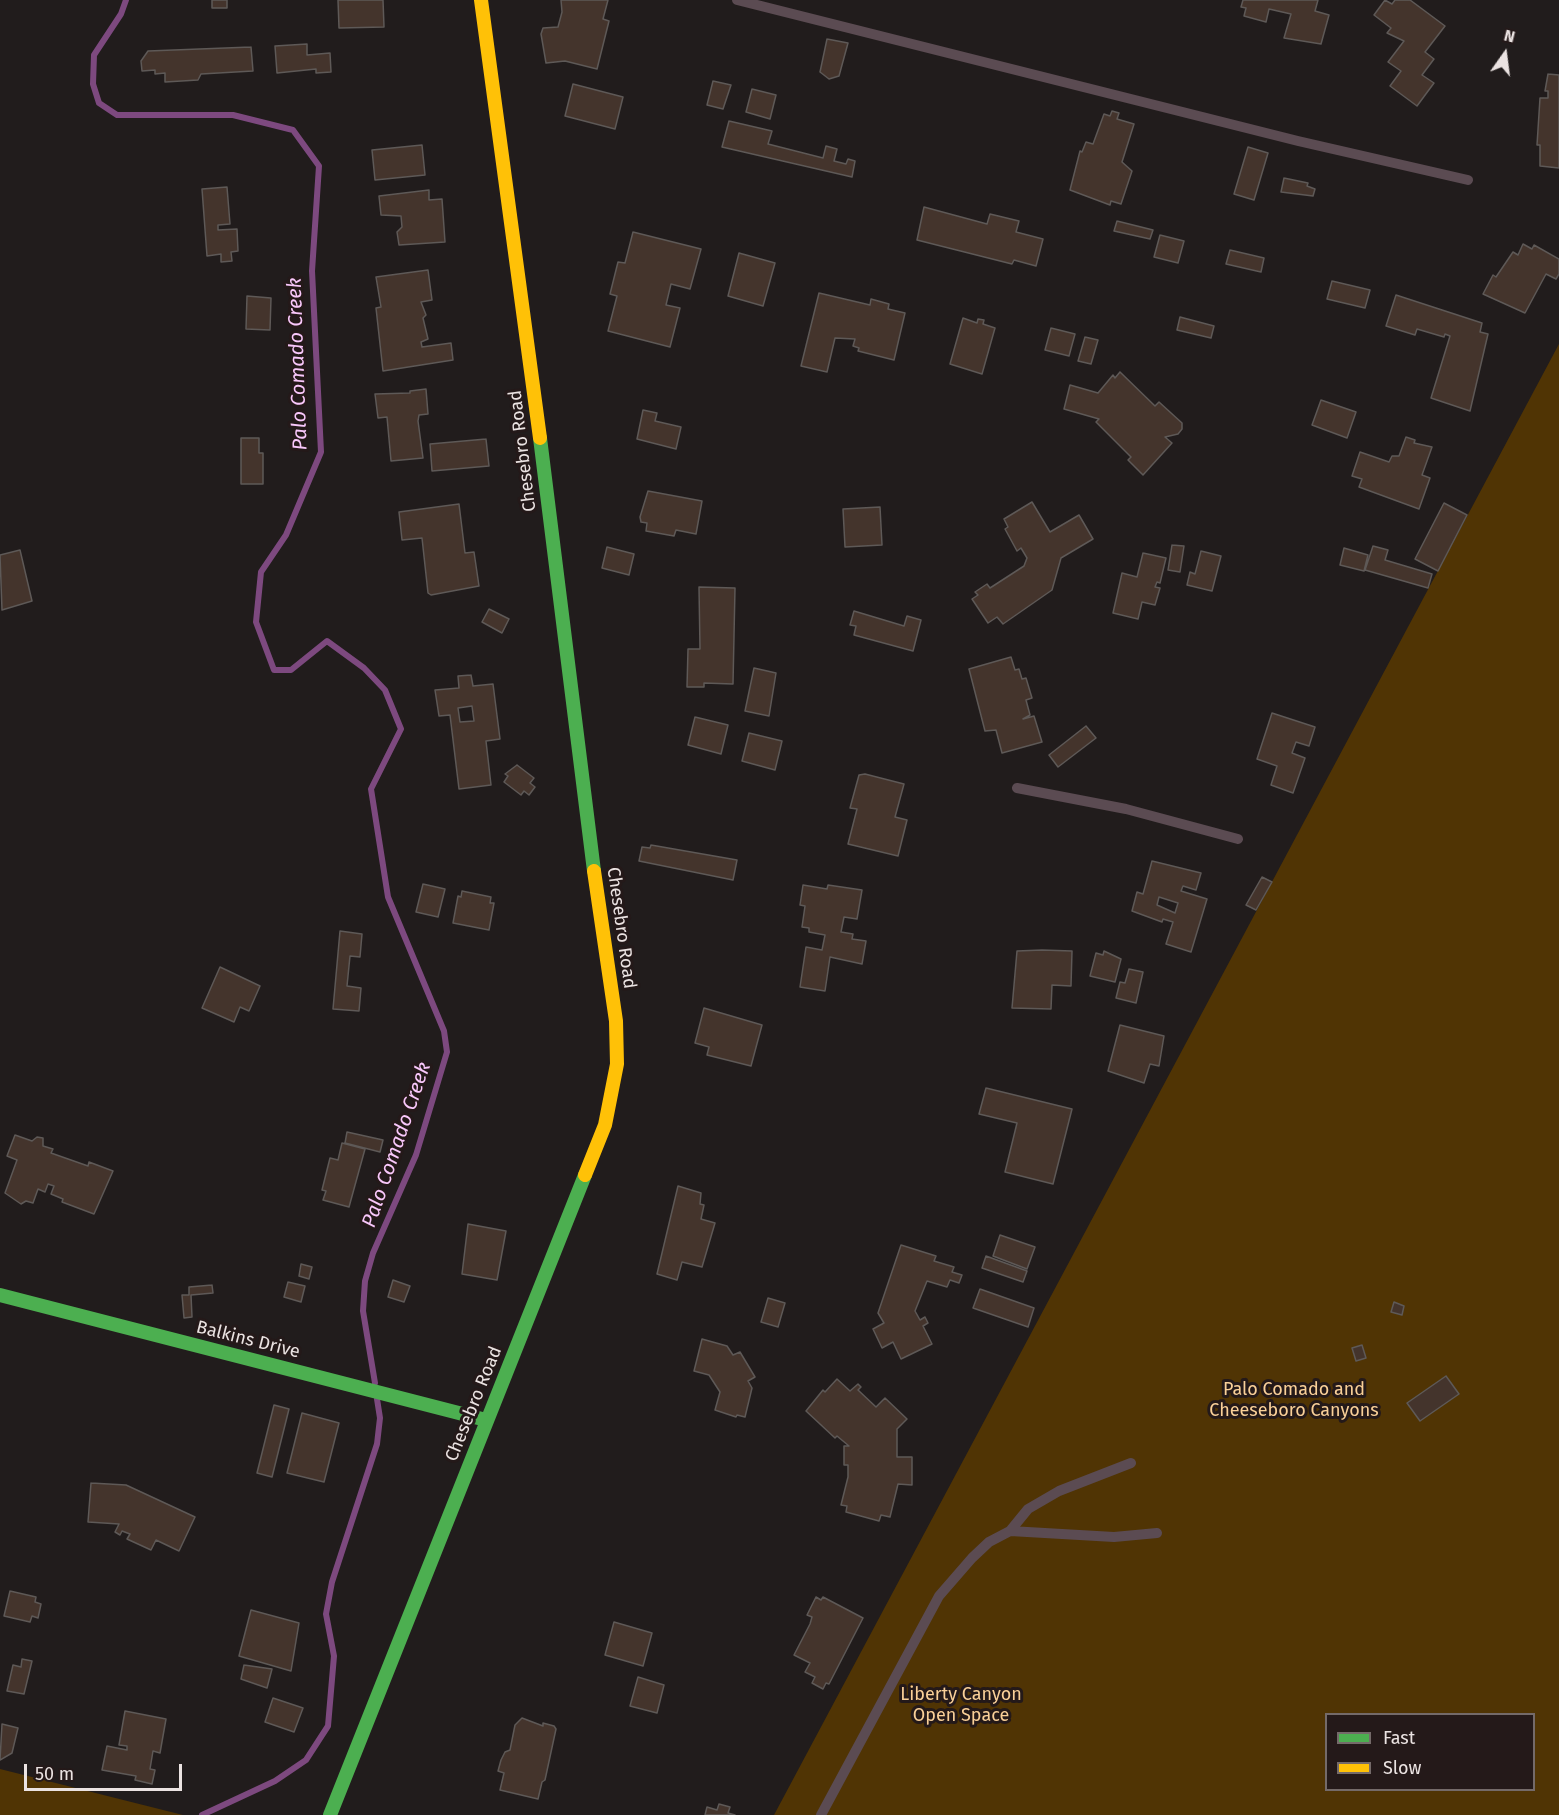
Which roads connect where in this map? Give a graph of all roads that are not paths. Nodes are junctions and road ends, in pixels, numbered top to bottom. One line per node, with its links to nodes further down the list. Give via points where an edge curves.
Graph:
1 (480, 0): 7 (street, Chesebro Road, via 616,1021 617,1064 604,1125)
2 (737, 0): 3 (lane)
3 (1468, 180)
4 (1017, 788): 5 (lane, via 1126,809)
5 (1238, 839)
6 (0, 1295): 7 (street, Balkins Drive)
7 (486, 1420): 11 (street, Chesebro Road)
8 (1131, 1463): 9 (lane, via 1028,1509)
9 (1010, 1531): 10 (lane, via 1114,1537); 12 (lane, via 989,1542 939,1596)
10 (1157, 1533)
11 (330, 1815)
12 (821, 1815)

